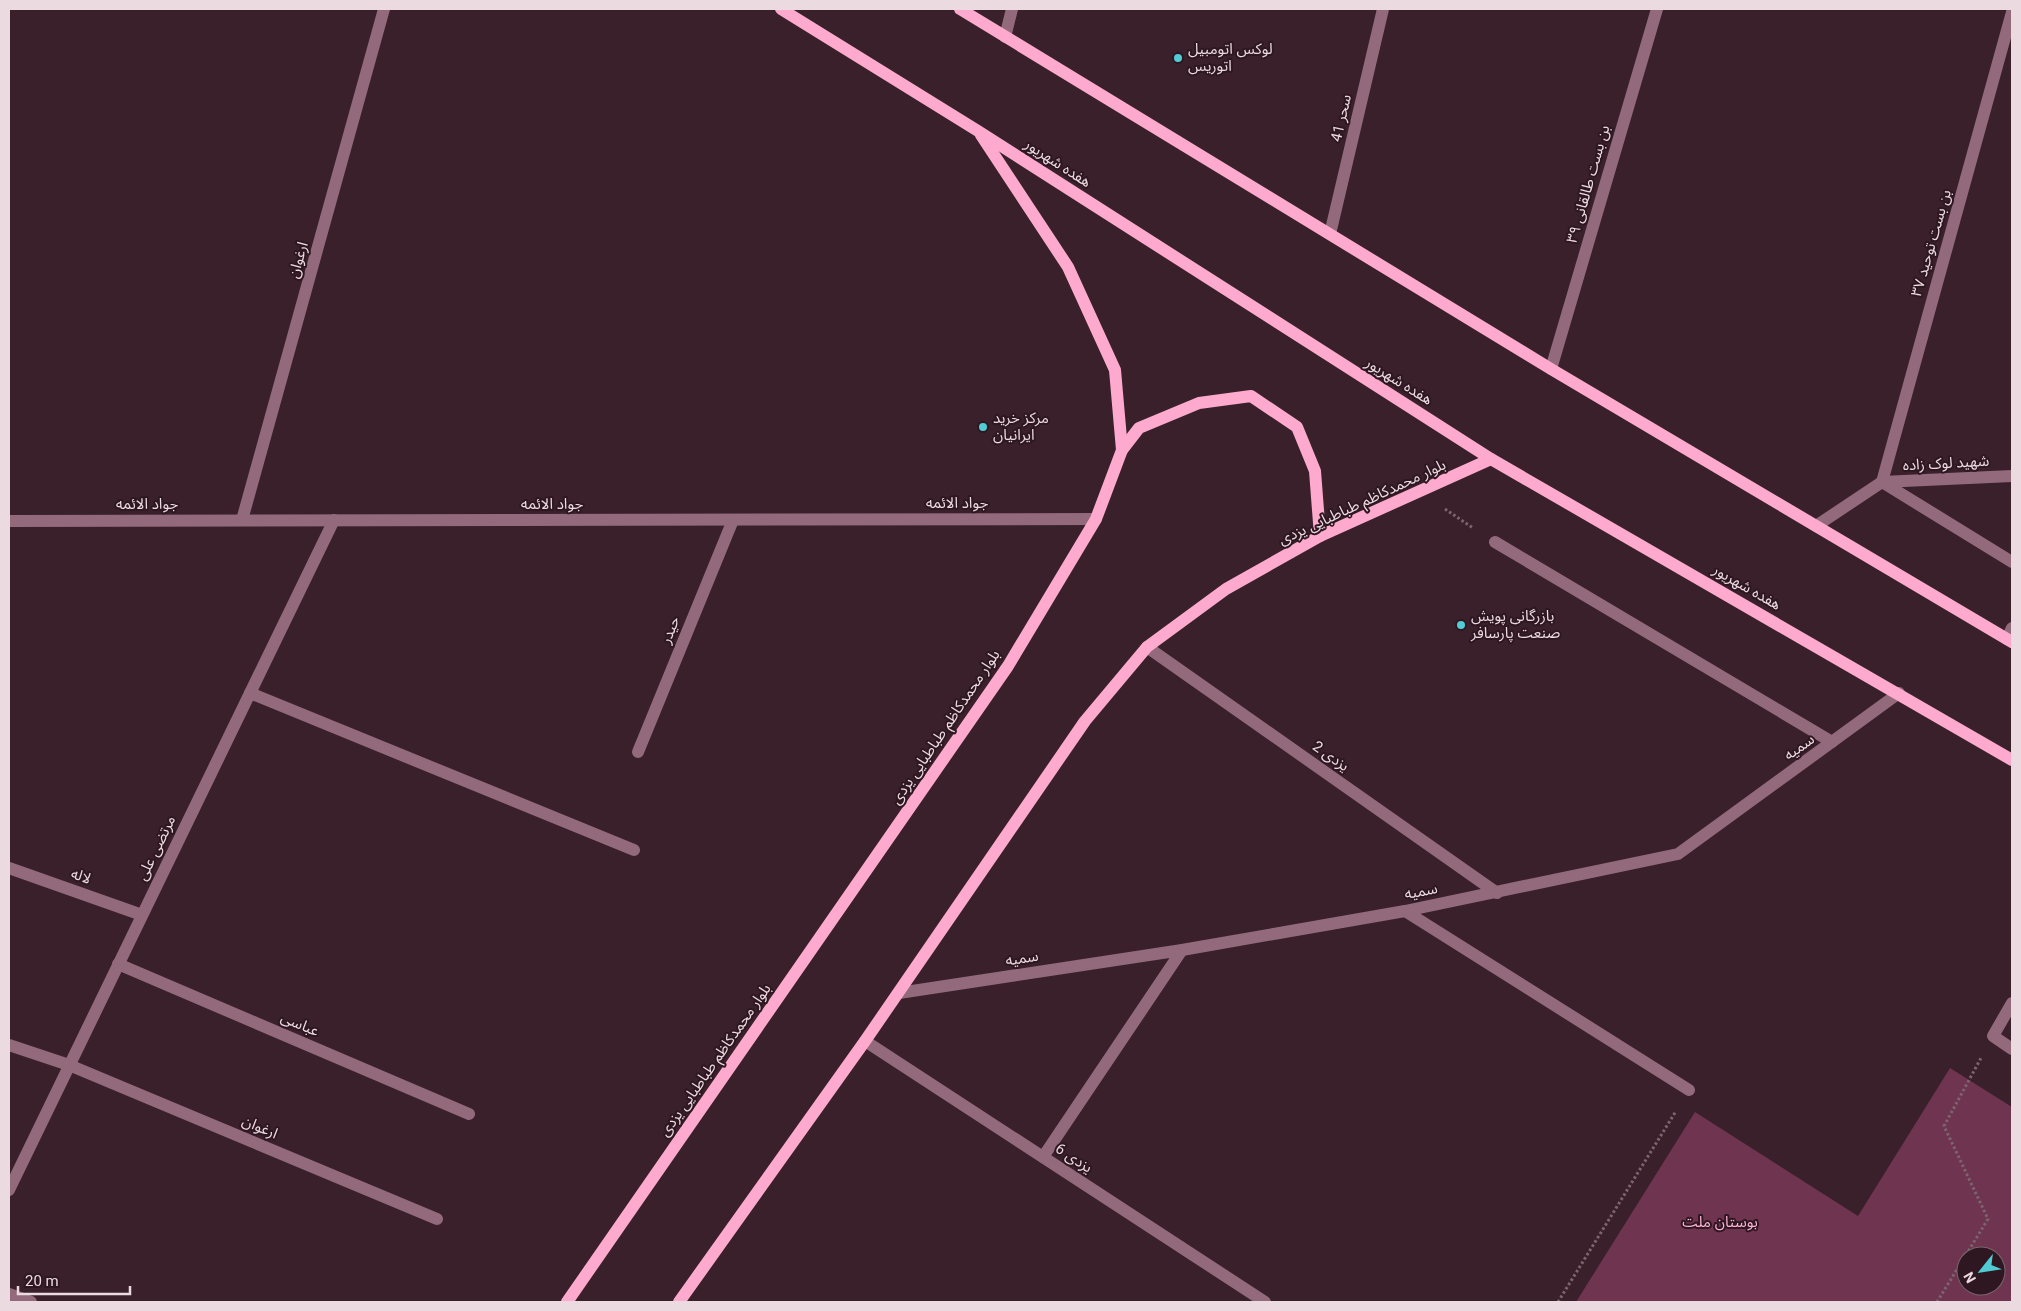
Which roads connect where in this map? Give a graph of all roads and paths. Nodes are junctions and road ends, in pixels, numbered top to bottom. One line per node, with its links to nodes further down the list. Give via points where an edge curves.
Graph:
1 (384, 9): 19 (street, ارغوان)
2 (781, 9): 9 (main road, هفده شهریور)
3 (960, 9): 8 (main road)
4 (1012, 9): 8 (street)
5 (1383, 9): 10 (street, سحر 41)
6 (1657, 9): 11 (street, بن‌ بست طالقانی ۳۹)
7 (2012, 12): 15 (street, بن بست توحید ۳۷)
8 (1006, 37): 10 (main road)
9 (978, 131): 12 (main road, بلوار محمدکاظم طباطبایی یزدی, via 1068,267 1111,361 1115,370); 13 (main road, هفده شهریور)
10 (1330, 234): 11 (main road)
11 (1552, 369): 22 (main road)
12 (1122, 450): 17 (main road, بلوار محمدکاظم طباطبایی یزدی); 23 (main road, via 1139,428 1199,403 1251,396 1297,427 1315,471)
13 (1491, 459): 16 (main road, بلوار محمدکاظم طباطبایی یزدی); 29 (main road, هفده شهریور)
14 (2012, 476): 15 (street, شهید لوک زاده)
15 (1882, 482): 22 (street); 25 (street)
16 (1420, 492): 23 (main road, بلوار محمدکاظم طباطبایی یزدی); 24 (path)
17 (1096, 519): 21 (street, جواد الائمه); 54 (main road, بلوار محمدکاظم طباطبایی یزدی, via 1008,666)
18 (9, 520): 19 (street, جواد الائمه)
19 (242, 520): 20 (street, جواد الائمه)
20 (334, 520): 21 (street, جواد الائمه); 28 (street, مرتضی علی)
21 (733, 520): 31 (street, حیدر)
22 (1816, 526): 26 (main road)
23 (1320, 536): 27 (main road, بلوار محمدکاظم طباطبایی یزدی, via 1226,589)
24 (1495, 542): 30 (street)
25 (2012, 562)
26 (2011, 636)
27 (1147, 647): 35 (street, یزدی 2); 40 (main road, بلوار محمدکاظم طباطبایی یزدی, via 1085,721)
28 (250, 692): 33 (street); 37 (street, مرتضی علی)
29 (1899, 693): 30 (street, سمیه); 32 (main road, هفده شهریور)
30 (1832, 742): 35 (street, سمیه, via 1678,854)
31 (638, 752)
32 (2012, 760)
33 (634, 850)
34 (9, 868): 37 (street, لاله)
35 (1497, 893): 36 (street, سمیه)
36 (1405, 911): 38 (street, سمیه); 47 (street)
37 (142, 915): 39 (street, مرتضی علی)
38 (1182, 950): 40 (street, سمیه); 49 (street)
39 (118, 964): 46 (street, مرتضی علی); 48 (street, عباسی)
40 (899, 992): 43 (main road, بلوار محمدکاظم طباطبایی یزدی)
41 (2012, 1003): 42 (street)
42 (1993, 1036): 45 (street); 58 (path, via 1944,1126 1988,1219)
43 (865, 1041): 49 (street, یزدی 6); 55 (main road, بلوار محمدکاظم طباطبایی یزدی)
44 (9, 1045): 46 (street, ارغوان)
45 (2012, 1049)
46 (69, 1065): 50 (street, مرتضی علی); 51 (street, ارغوان)
47 (1689, 1090): 57 (path)
48 (469, 1114)
49 (1043, 1157): 56 (street, یزدی 6)
50 (9, 1190)
51 (437, 1219)
52 (9, 1294): 53 (street)
53 (31, 1302)
54 (567, 1302)
55 (679, 1302)
56 (1265, 1302)
57 (1558, 1302)
58 (1937, 1302)

